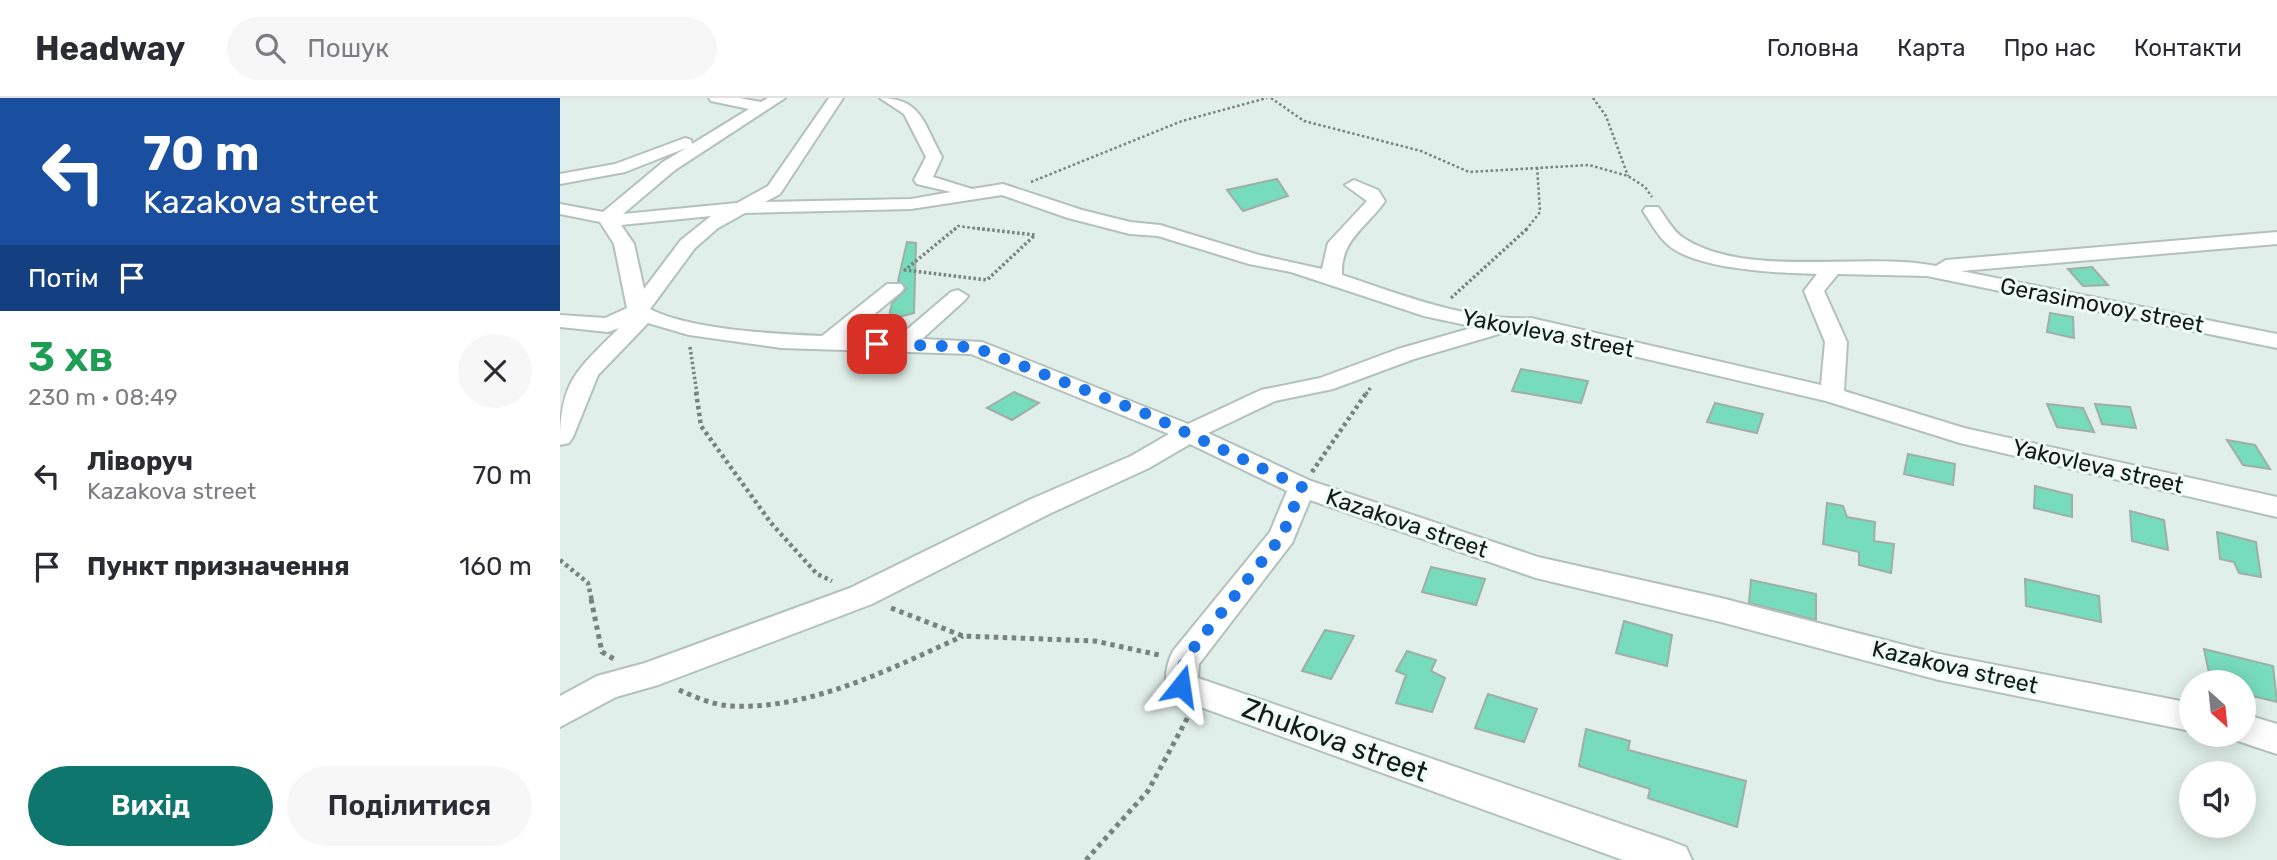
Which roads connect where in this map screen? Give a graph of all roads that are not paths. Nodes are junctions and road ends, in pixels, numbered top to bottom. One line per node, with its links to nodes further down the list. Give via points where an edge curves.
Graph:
1 (716, 98): 5 (street)
2 (778, 98): 5 (street)
3 (836, 98): 11 (street, via 774,190)
4 (887, 98): 9 (street, via 914,117 934,158 923,180 966,190)
5 (761, 107): 6 (street)
6 (735, 122): 7 (street, via 619,168); 14 (street, via 669,166)
7 (560, 179)
8 (1354, 185): 20 (street, via 1376,201 1339,239 1332,254)
9 (969, 195): 10 (street, Yakovleva street, via 911,204); 20 (street, Yakovleva street, via 1003,190 1075,214 1160,231)
10 (861, 205): 11 (street)
11 (741, 208): 14 (street); 23 (street, via 711,224 688,244)
12 (560, 209): 14 (street)
13 (1652, 211): 16 (street, Gerasimovoy street, via 1673,240 1706,256)
14 (608, 220): 23 (street, via 624,244)
15 (2277, 238): 18 (street, Gerasimovoy street)
16 (1772, 267): 17 (street, Gerasimovoy street); 21 (street)
17 (1832, 268): 18 (street, Gerasimovoy street); 21 (street)
18 (1927, 270): 26 (street, Gerasimovoy street)
19 (900, 279): 27 (street)
20 (1332, 279): 25 (street, Yakovleva street, via 1432,311)
21 (1814, 291): 29 (street, via 1836,342)
22 (958, 296): 28 (street)
23 (641, 313): 24 (street, via 608,325); 27 (street, Kazakova street, via 689,328); 31 (street, via 587,373)
24 (560, 320)
25 (1502, 326): 29 (street, Yakovleva street, via 1531,325); 30 (street, via 1325,384 1269,395 1221,415)
26 (2277, 341)
27 (827, 343): 28 (street, Kazakova street)
28 (902, 345): 30 (street, Kazakova street, via 974,347 1057,388)
29 (1832, 395): 33 (street, Yakovleva street, via 1961,435)
30 (1191, 434): 32 (street, Kazakova street); 34 (street, via 860,596 659,672 608,686)
31 (560, 437)
32 (1302, 487): 35 (street, Kazakova street, via 1536,567 1939,667); 38 (street, Zhukova street, via 1282,536 1184,660 1181,686)
33 (2277, 507)
34 (560, 713)
35 (2179, 715)
36 (2256, 733): 37 (street)
37 (2277, 739)
38 (1672, 860)

